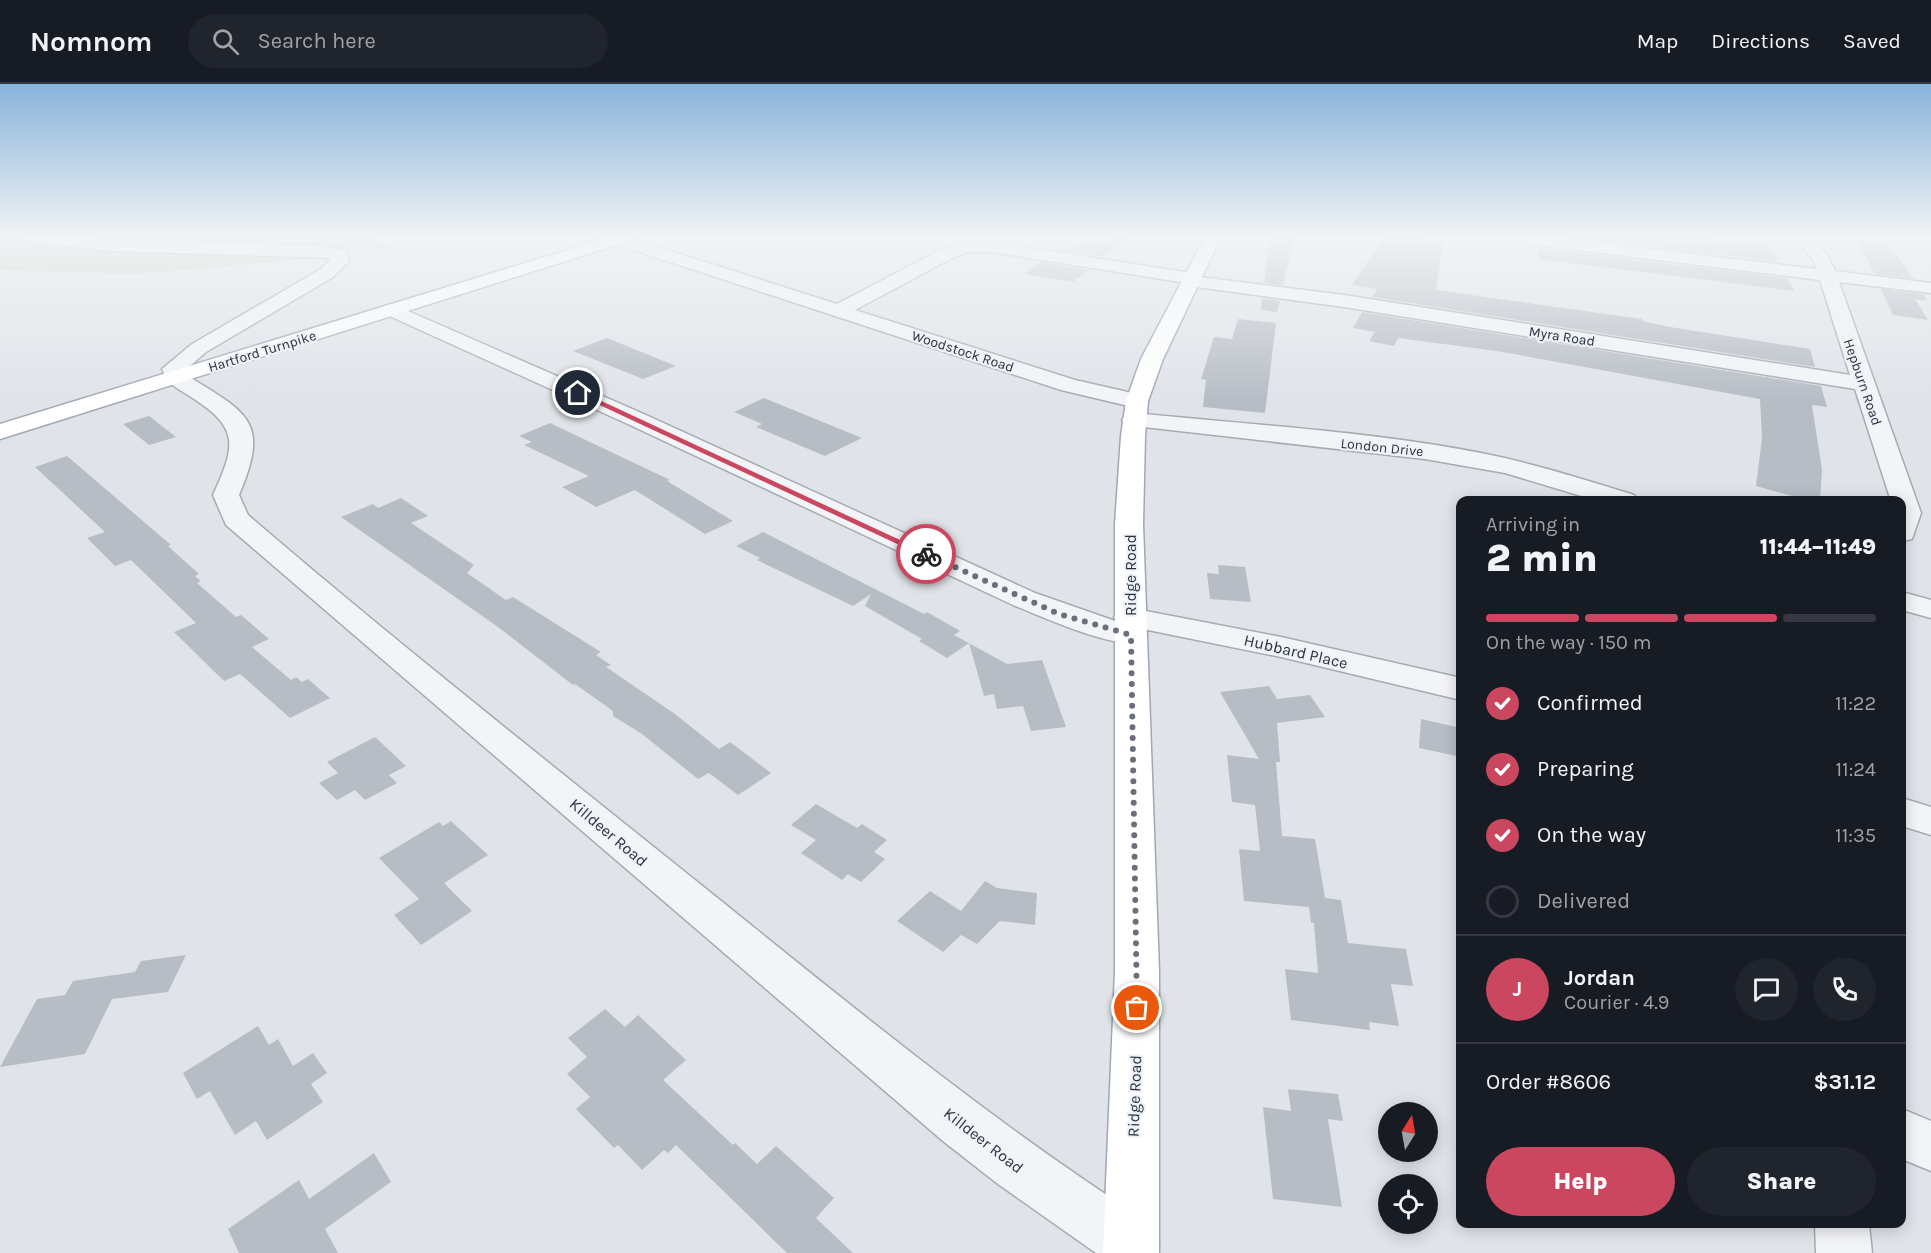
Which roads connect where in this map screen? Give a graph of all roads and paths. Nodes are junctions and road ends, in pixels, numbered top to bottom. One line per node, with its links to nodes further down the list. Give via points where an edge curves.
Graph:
1 (296, 292): 10 (street, via 185,358 173,369)
2 (451, 292): 8 (main road, Hartford Turnpike)
3 (781, 292): 9 (street, Woodstock Road)
4 (875, 292): 9 (street, Myra Road)
5 (1184, 292): 12 (main road, Ridge Road, via 1156,350)
6 (1278, 292): 11 (street, Myra Road)
7 (1832, 292): 11 (street, Hepburn Road)
8 (392, 310): 10 (main road, Hartford Turnpike); 18 (street, Hubbard Place, via 1024,599 1089,624)
9 (839, 311): 12 (street, Woodstock Road, via 1069,385)
10 (176, 378): 13 (main road, Hartford Turnpike); 25 (street, Killdeer Road, via 231,417 242,431 243,448 226,495 236,519 870,1050 995,1150)
11 (1863, 384): 15 (street, Hepburn Road)
12 (1136, 411): 14 (street, London Drive, via 1468,458); 18 (main road, Ridge Road, via 1130,484)
13 (0, 432)
14 (1609, 496)
15 (1902, 496)
16 (1906, 602): 17 (street)
17 (1931, 609)
18 (1130, 626): 19 (street, Hubbard Place, via 1281,647); 25 (main road, Ridge Road, via 1137,962)
19 (1456, 688)
20 (1906, 813): 21 (street)
21 (1931, 821)
22 (1906, 1136): 23 (street)
23 (1931, 1146)
24 (1842, 1228): 26 (street)
25 (1131, 1248)
26 (1844, 1253)

